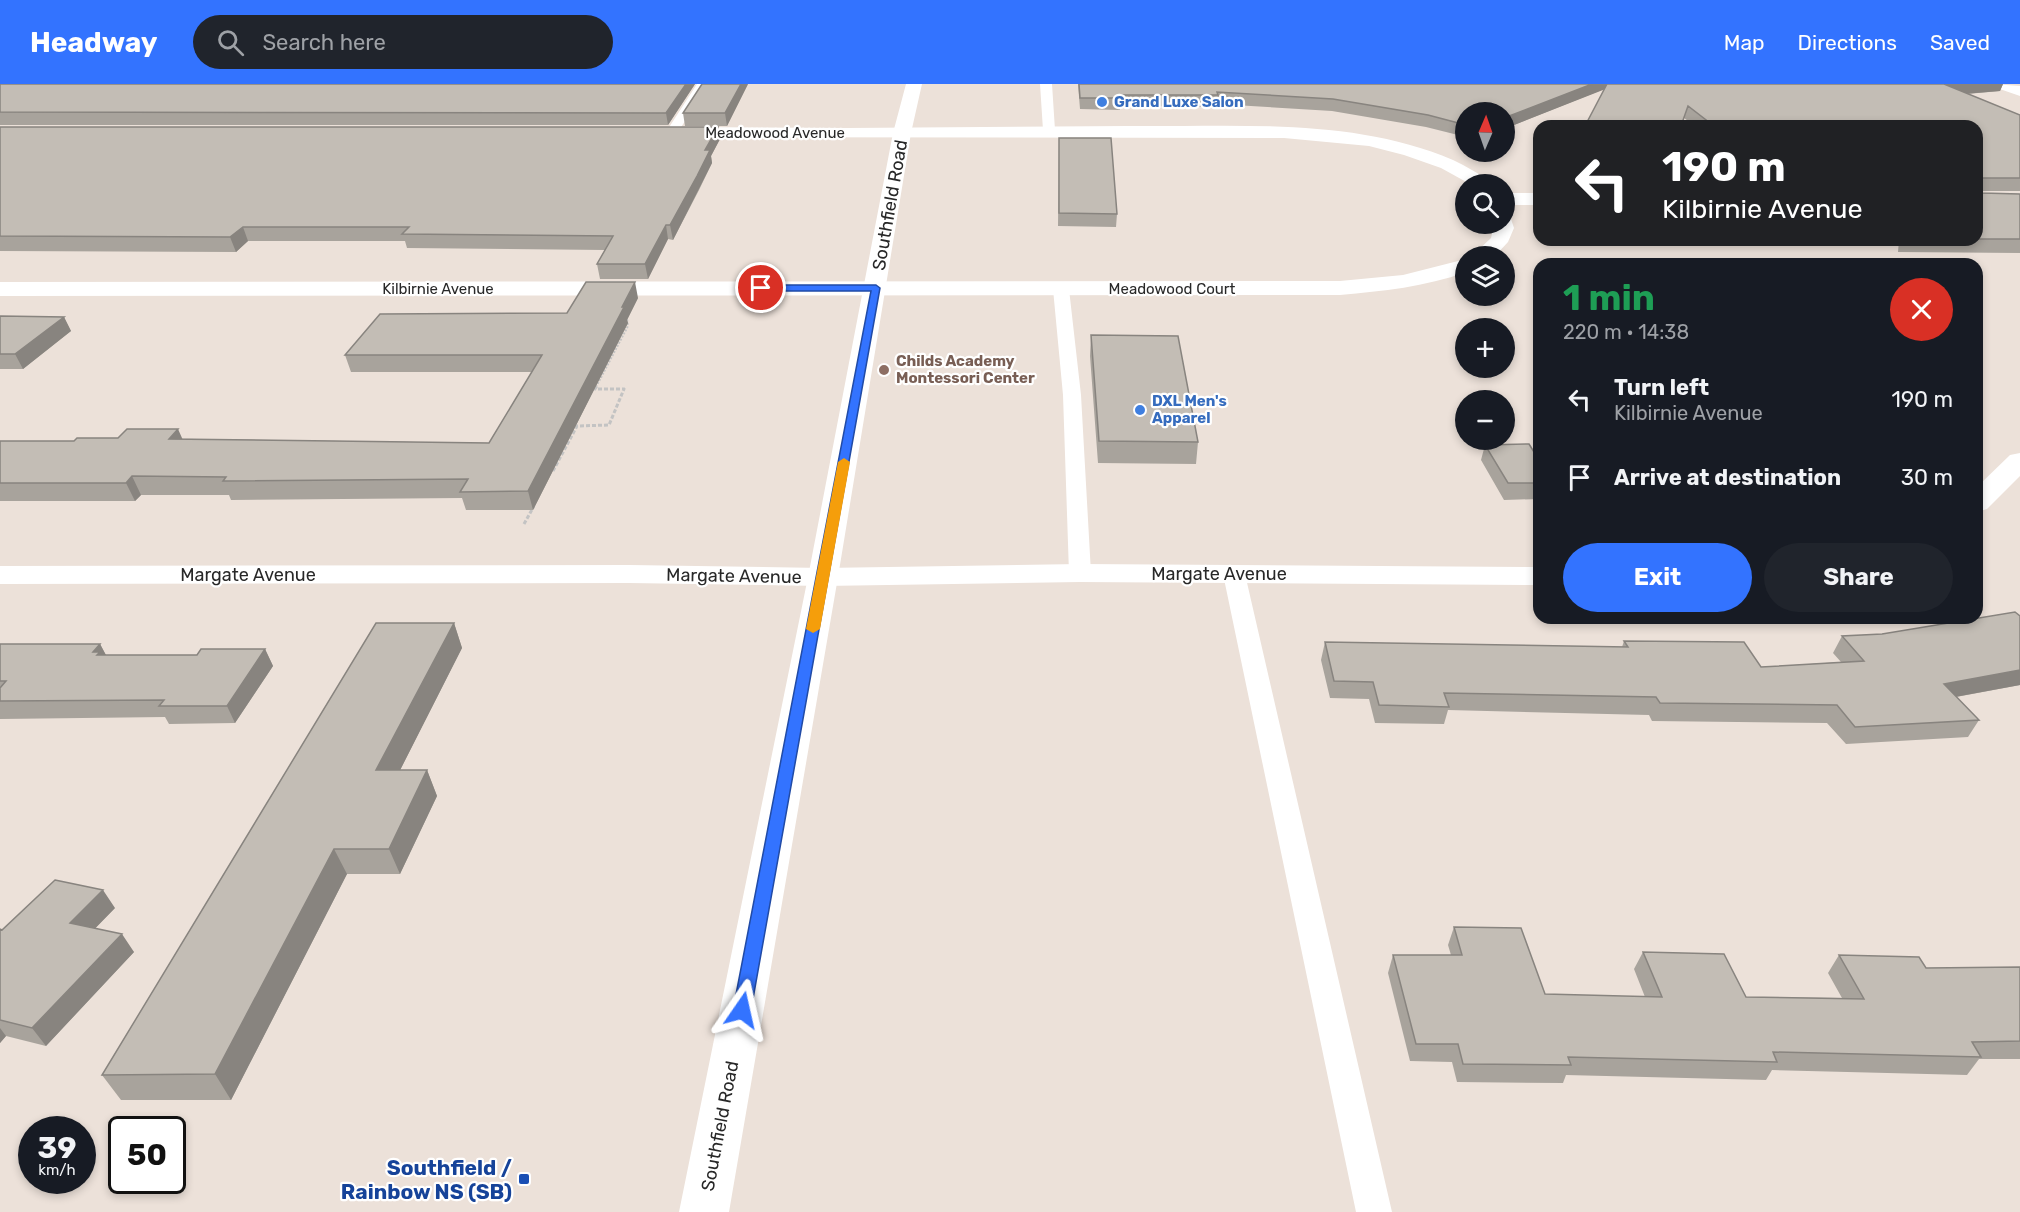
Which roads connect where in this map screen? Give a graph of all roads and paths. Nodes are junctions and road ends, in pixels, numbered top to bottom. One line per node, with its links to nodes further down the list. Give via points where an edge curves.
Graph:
1 (703, 84): 7 (lane)
2 (914, 84): 8 (street, Southfield Road)
3 (1046, 84): 6 (lane)
4 (2001, 84): 5 (street)
5 (2020, 91)
6 (1049, 130): 8 (street); 9 (street, via 1320,135 1408,151)
7 (666, 132): 8 (street, Meadowood Avenue)
8 (902, 133): 13 (street, Southfield Road)
9 (1464, 174)
10 (1515, 199): 11 (street)
11 (1533, 199)
12 (1455, 269): 15 (street, Meadowood Court, via 1390,285 1340,288)
13 (876, 288): 14 (street, Kilbirnie Avenue); 15 (street, Meadowood Court); 26 (street, Southfield Road)
14 (0, 289)
15 (1061, 289): 22 (lane, via 1072,395)
16 (628, 316): 18 (path, via 628,326 595,389 624,389 609,425 577,426)
17 (2020, 461): 19 (street)
18 (551, 475)
19 (1983, 497)
20 (535, 504): 21 (path)
21 (524, 524)
22 (1080, 573): 23 (street, Margate Avenue); 26 (street, Margate Avenue)
23 (1234, 574): 25 (street, Margate Avenue); 28 (lane)
24 (0, 575): 26 (street, Margate Avenue)
25 (1533, 576)
26 (823, 577): 27 (street, Southfield Road)
27 (704, 1212)
28 (1374, 1212)

